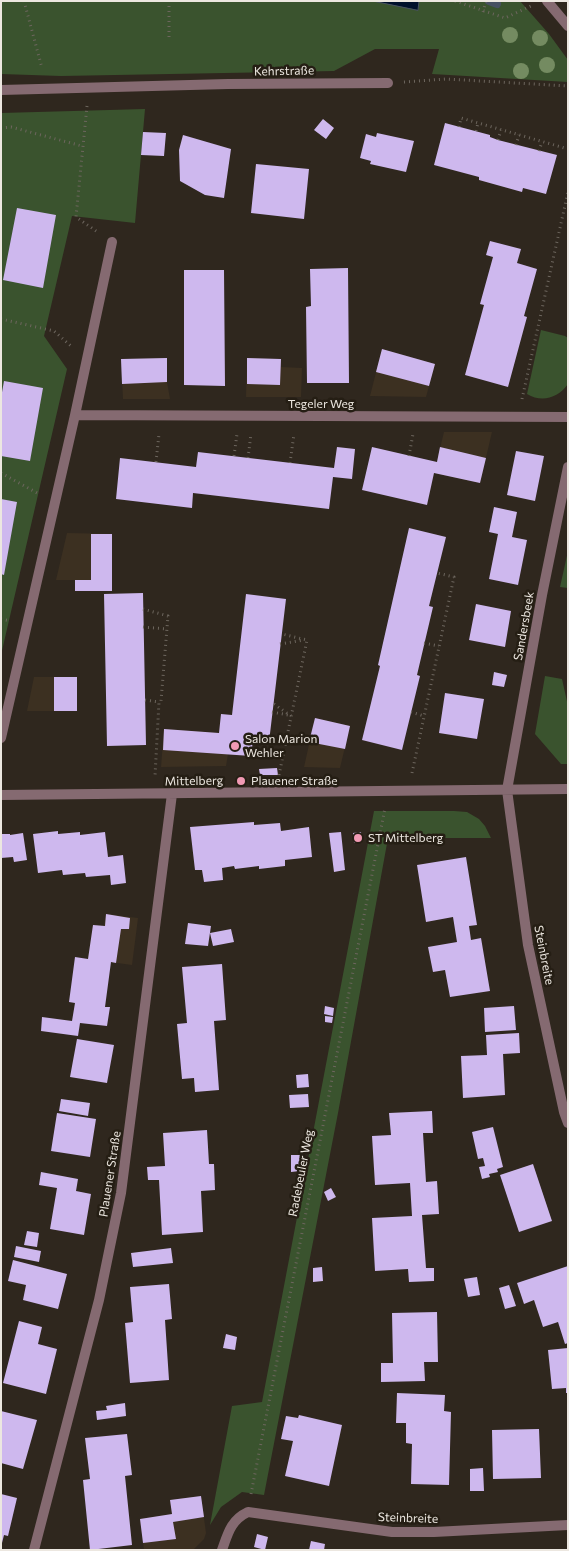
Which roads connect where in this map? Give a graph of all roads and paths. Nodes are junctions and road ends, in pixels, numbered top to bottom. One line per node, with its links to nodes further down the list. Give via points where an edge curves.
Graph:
1 (24, 1): 10 (path)
2 (170, 1): 9 (path)
3 (454, 1): 7 (path)
4 (486, 1): 7 (path)
5 (546, 1): 8 (street)
6 (533, 5): 7 (path, via 505,18)
7 (483, 12)
8 (568, 26)
9 (169, 37)
10 (42, 68)
11 (388, 82): 12 (path, via 446,79); 13 (street, Kehrstraße)
12 (568, 86)
13 (1, 90)
14 (86, 111): 24 (path)
15 (478, 123): 16 (path, via 461,118); 18 (path); 19 (path)
16 (459, 127)
17 (1, 128): 24 (path, via 11,127)
18 (501, 130): 20 (path); 21 (path)
19 (476, 132)
20 (519, 135): 22 (path); 23 (path)
21 (498, 140)
22 (542, 142): 25 (path); 26 (path)
23 (516, 145)
24 (82, 146): 28 (path, via 76,217)
25 (568, 149)
26 (539, 151)
27 (568, 192): 36 (path)
28 (112, 242): 30 (street)
29 (1, 319): 30 (path, via 54,331)
30 (87, 359): 31 (street)
31 (75, 415): 32 (street, Tegeler Weg); 44 (street)
32 (162, 416): 33 (street, Tegeler Weg); 40 (path)
33 (239, 416): 34 (street, Tegeler Weg); 38 (path)
34 (254, 416): 35 (street, Tegeler Weg); 39 (path)
35 (296, 416): 36 (street, Tegeler Weg); 41 (path)
36 (518, 417): 37 (street, Tegeler Weg)
37 (568, 417)
38 (234, 456)
39 (248, 458)
40 (156, 462)
41 (290, 463)
42 (568, 467): 63 (street, Sandersbeek)
43 (1, 473): 44 (path)
44 (55, 502): 61 (street)
45 (437, 573): 53 (path, via 454,577)
46 (143, 609): 48 (path, via 168,616)
47 (143, 627): 48 (path)
48 (167, 628): 55 (path)
49 (282, 634): 50 (path)
50 (307, 640): 52 (path); 59 (path)
51 (424, 642): 53 (path)
52 (280, 644)
53 (439, 646): 60 (path)
54 (145, 700): 55 (path)
55 (159, 702): 67 (path)
56 (274, 704): 59 (path)
57 (272, 712): 59 (path)
58 (411, 712): 60 (path)
59 (291, 716): 66 (path)
60 (424, 716): 65 (path)
61 (1, 738)
62 (568, 789): 63 (street, Mittelberg)
63 (507, 790): 65 (street, Mittelberg); 70 (street, Steinbreite, via 528,945)
64 (388, 791): 65 (street, Mittelberg); 66 (street, Mittelberg); 71 (path, Radebeuler Weg)
65 (408, 791)
66 (276, 792): 68 (street, Mittelberg)
67 (154, 794): 68 (street, Mittelberg); 69 (street, Mittelberg)
68 (172, 794): 73 (street, Plauener Straße, via 121,1193 99,1300)
69 (1, 795)
70 (568, 1123)
71 (248, 1512): 72 (street, Steinbreite, via 392,1532); 74 (street, via 239,1516 231,1526)
72 (568, 1525)
73 (34, 1550)
74 (222, 1550)

